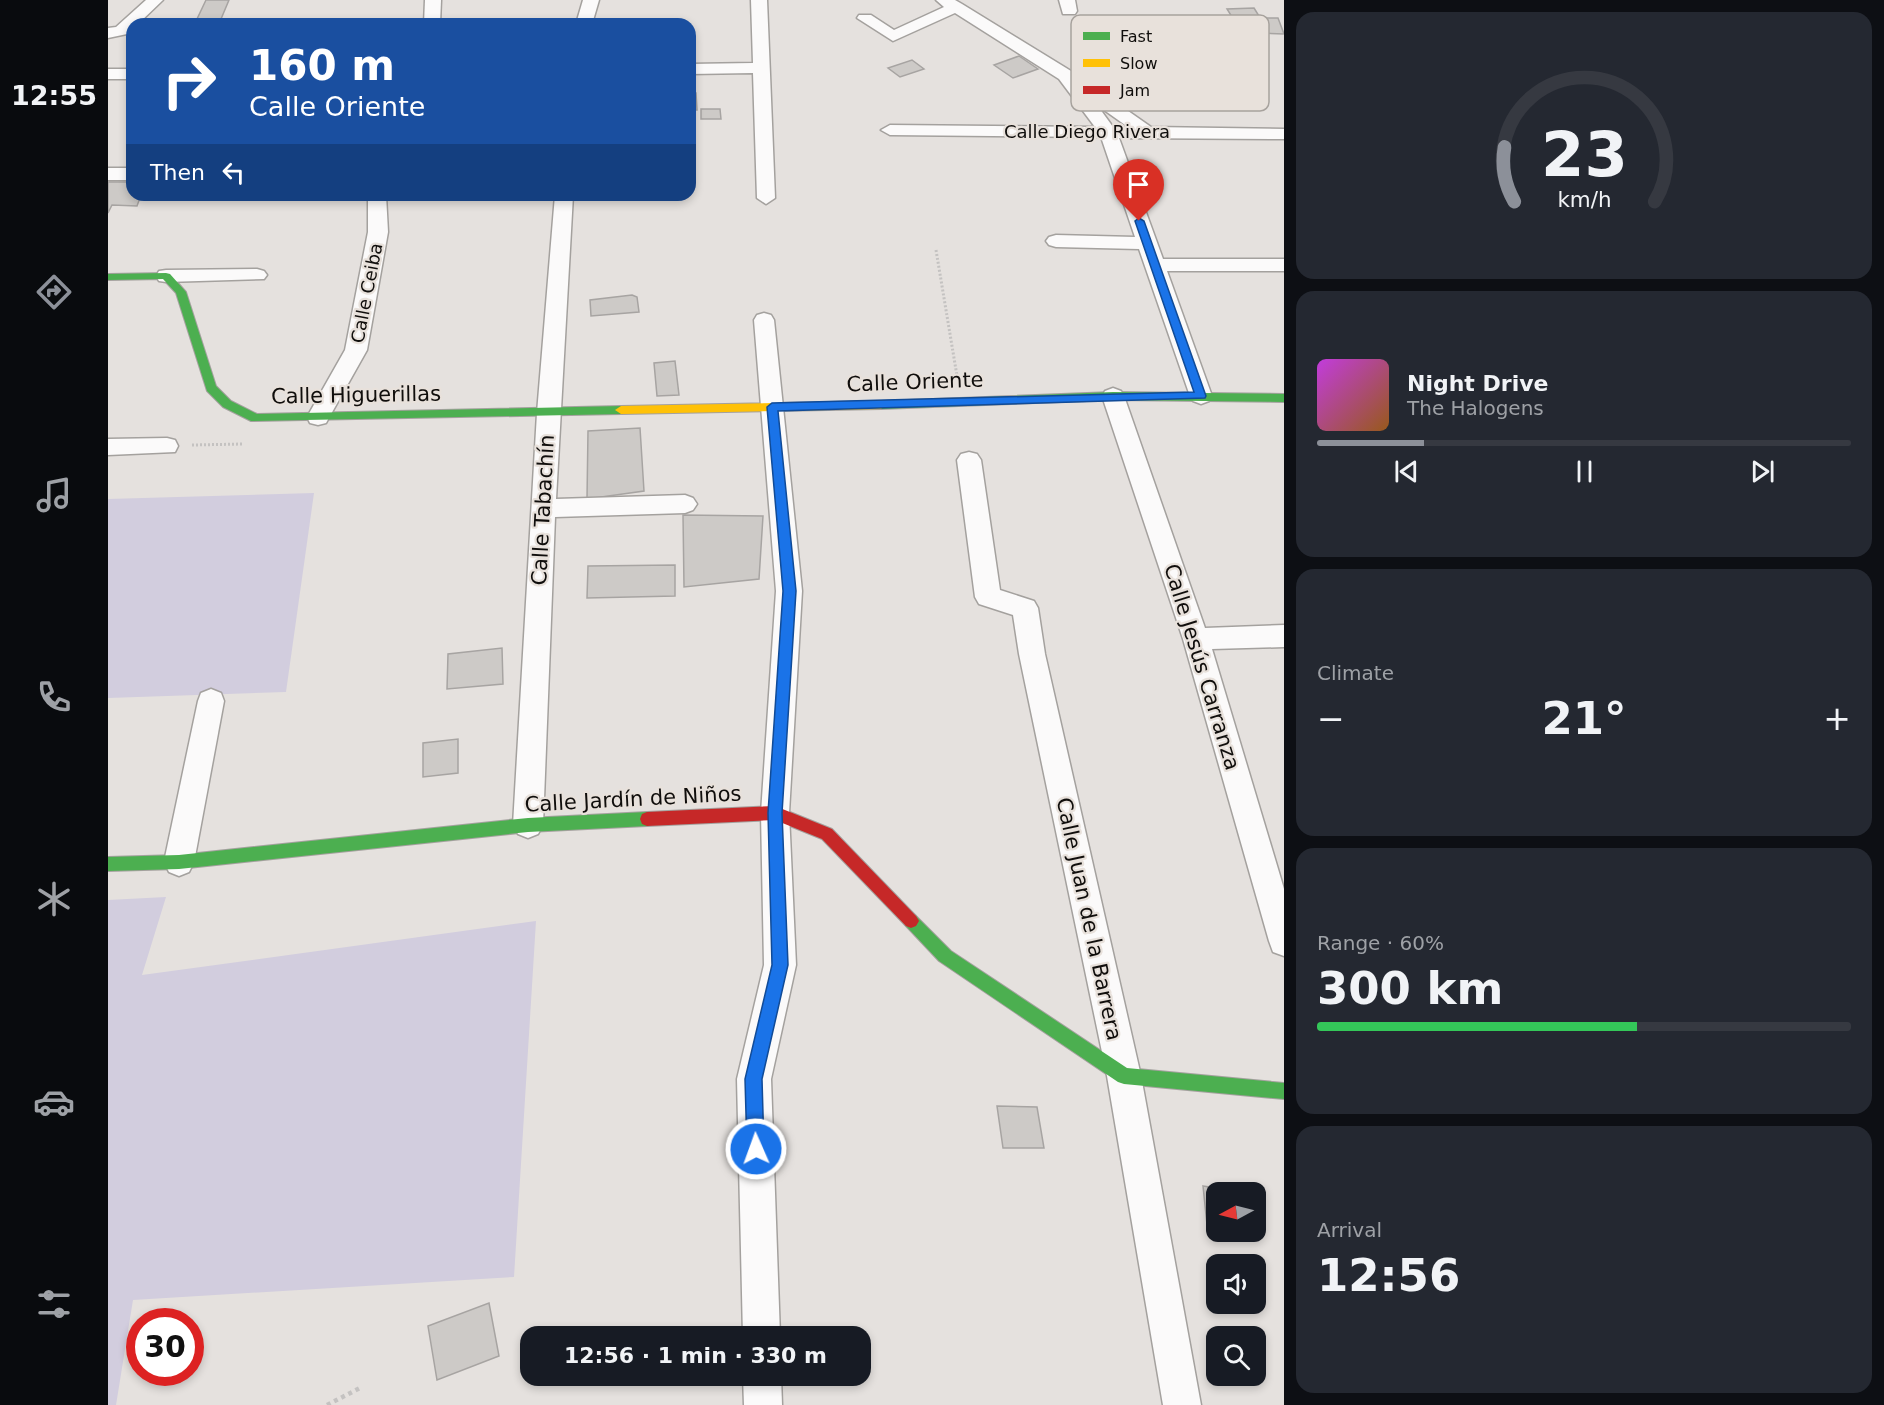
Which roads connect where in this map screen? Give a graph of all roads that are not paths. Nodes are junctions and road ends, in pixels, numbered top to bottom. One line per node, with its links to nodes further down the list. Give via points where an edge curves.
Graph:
1 (155, 0): 6 (street)
2 (433, 0): 7 (street)
3 (591, 0): 8 (street)
4 (759, 0): 12 (street)
5 (950, 3): 9 (street, via 893,36); 16 (street)
6 (135, 18)
7 (432, 18)
8 (586, 18)
9 (865, 18)
10 (126, 26): 11 (street)
11 (108, 33)
12 (763, 68): 13 (street); 27 (street)
13 (696, 69)
14 (108, 74): 15 (street)
15 (126, 74)
16 (1065, 75): 17 (street); 18 (street)
17 (1071, 79)
18 (1071, 83)
19 (1092, 111): 22 (street)
20 (1116, 111): 23 (street)
21 (890, 130): 22 (street, Calle Diego Rivera)
22 (1108, 132): 23 (street, Calle Diego Rivera); 31 (street)
23 (1146, 132): 24 (street, Calle Diego Rivera)
24 (1284, 134)
25 (108, 174): 26 (street)
26 (126, 174)
27 (766, 198)
28 (377, 201): 43 (street, Calle Ceiba, via 378,232 356,350)
29 (564, 201): 42 (street, Calle Tabachín)
30 (1056, 242): 31 (street)
31 (1147, 243): 32 (street)
32 (1153, 265): 33 (street); 39 (street)
33 (1284, 265)
34 (258, 275): 35 (street)
35 (166, 276): 36 (main road); 43 (main road, Calle Higuerillas, via 181,292 211,388 226,404 255,418)
36 (108, 278)
37 (764, 320): 41 (street)
38 (1113, 396): 39 (main road, Calle Oriente); 41 (main road, Calle Oriente); 50 (street, Calle Jesús Carranza)
39 (1201, 396): 40 (main road, Calle Oriente)
40 (1284, 398)
41 (772, 407): 42 (main road, Calle Oriente); 52 (street, via 789,591)
42 (548, 412): 43 (main road, Calle Higuerillas); 48 (street, Calle Tabachín)
43 (318, 417)
44 (167, 446): 45 (street)
45 (108, 447)
46 (969, 460): 57 (street, Calle Juan de la Barrera, via 988,597 1025,608)
47 (685, 504): 48 (street)
48 (543, 508): 53 (street, Calle Tabachín)
49 (1284, 636): 50 (street)
50 (1196, 639): 56 (street, Calle Jesús Carranza)
51 (211, 700): 54 (street)
52 (775, 813): 53 (main road, Calle Jardín de Niños); 57 (main road, Calle Jardín de Niños, via 827,834 945,956); 59 (street, via 780,965 754,1079)
53 (528, 825): 54 (main road, Calle Jardín de Niños)
54 (179, 862): 55 (main road, Calle Jardín de Niños)
55 (108, 864)
56 (1284, 941)
57 (1124, 1076): 58 (main road, Calle Jardín de Niños); 62 (street, Calle Juan de la Barrera)
58 (1284, 1091)
59 (761, 1326)
60 (762, 1386): 61 (street)
61 (763, 1405)
62 (1182, 1405)

